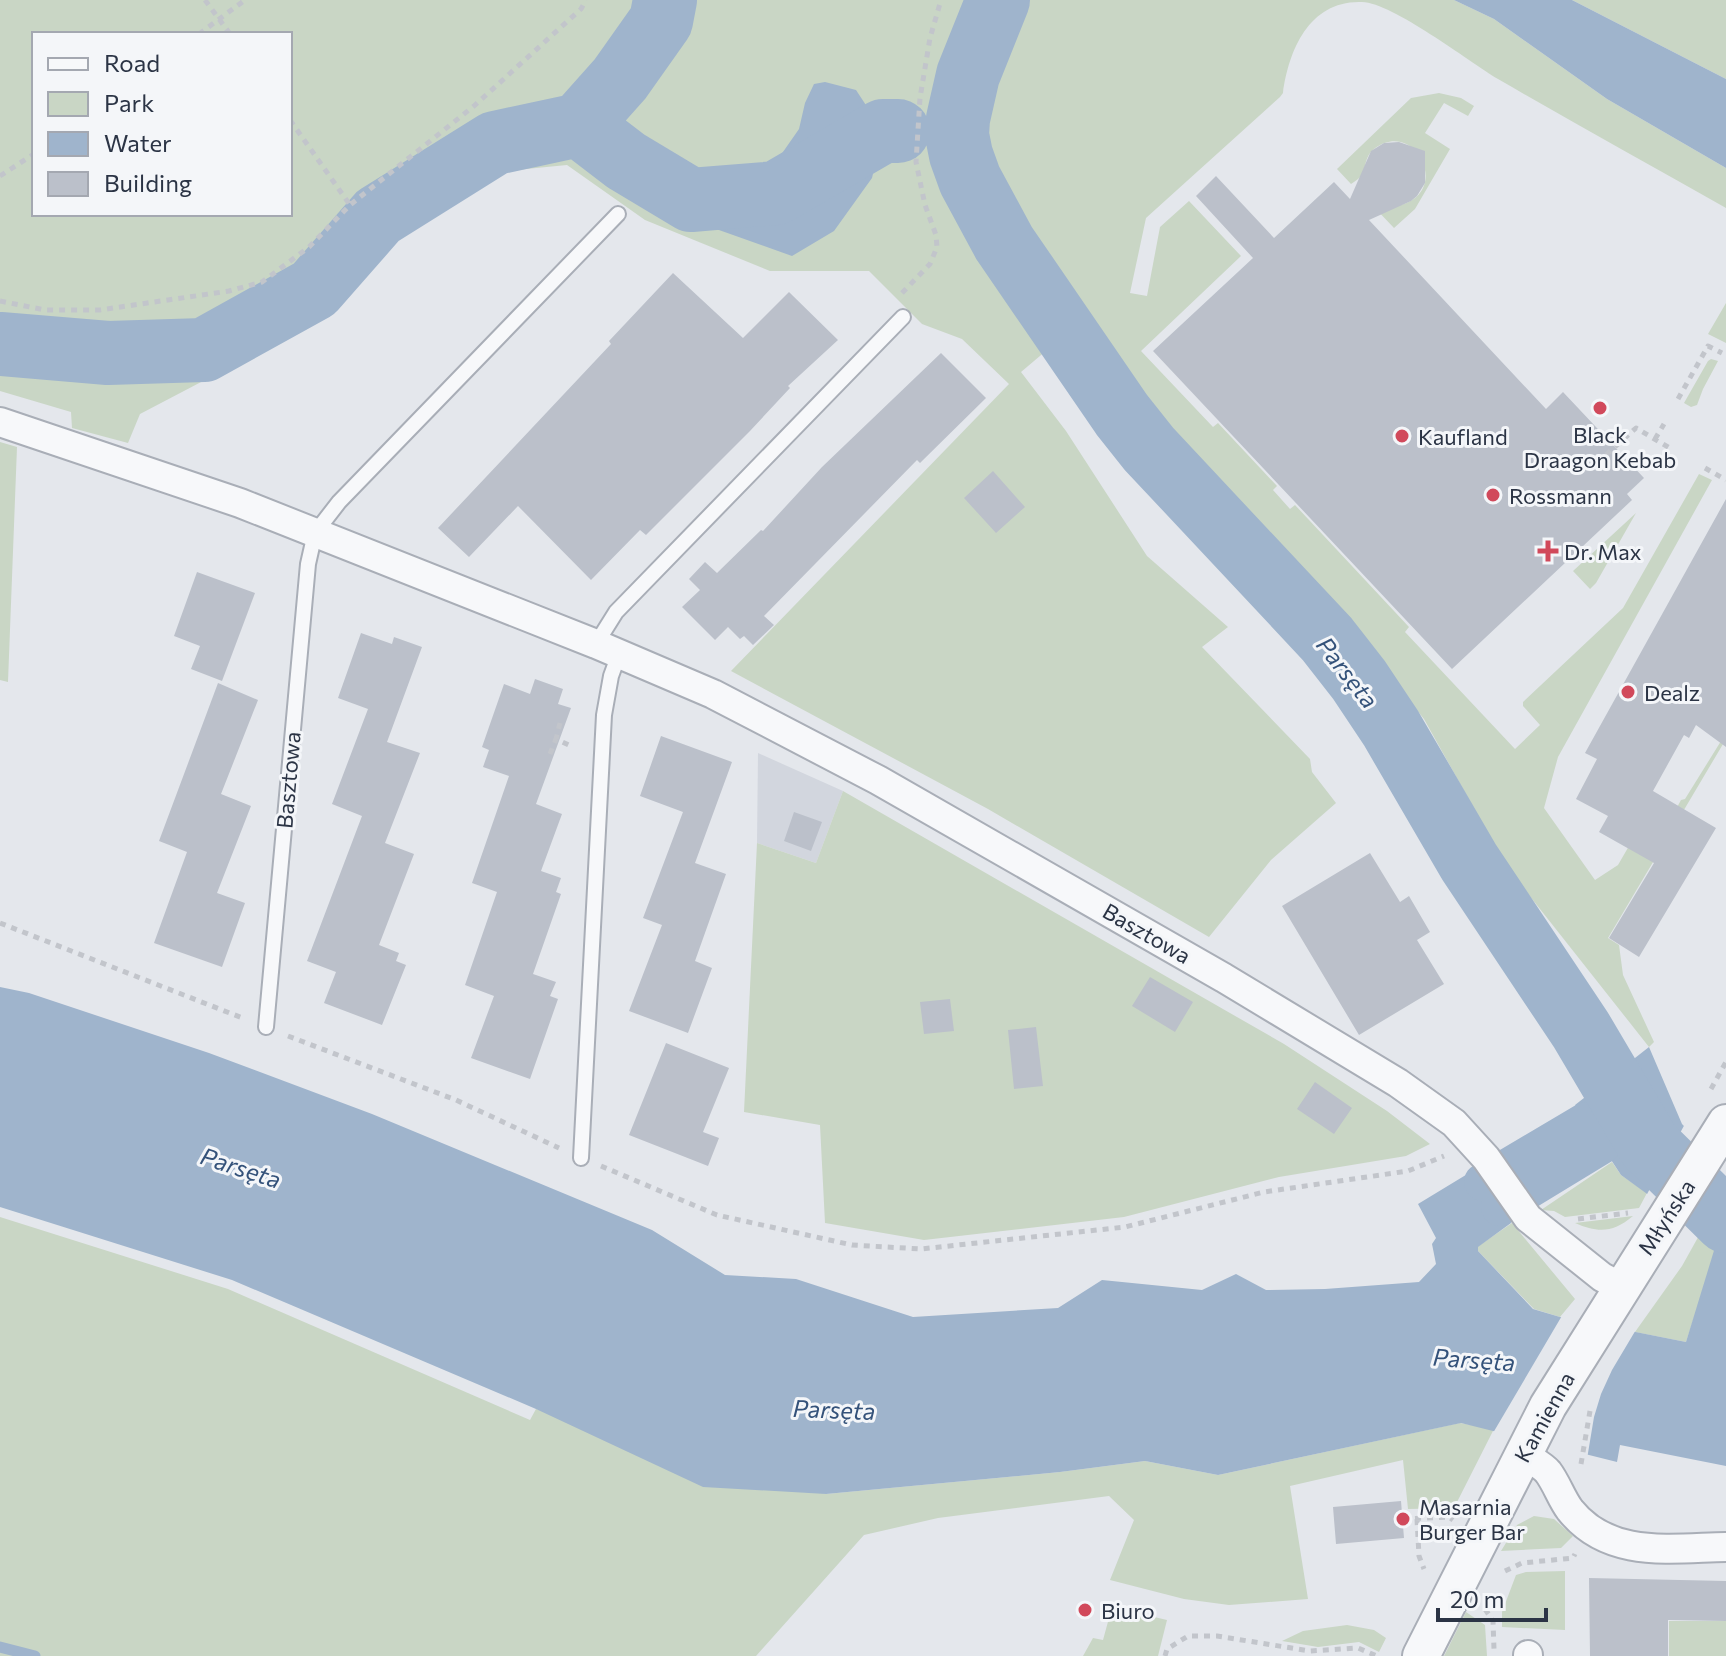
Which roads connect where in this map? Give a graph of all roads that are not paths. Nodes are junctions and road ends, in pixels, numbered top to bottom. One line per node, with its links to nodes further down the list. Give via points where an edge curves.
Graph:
1 (618, 214): 4 (lane, Basztowa)
2 (903, 317): 5 (lane, via 616,612)
3 (0, 422): 4 (street, Basztowa)
4 (315, 533): 5 (street, Basztowa); 6 (lane, Basztowa)
5 (607, 649): 8 (lane, via 611,676 604,715); 9 (street, Basztowa, via 713,694 878,780 1398,1083 1454,1123 1528,1218 1602,1277)
6 (266, 1027)
7 (1720, 1133): 9 (street, Młyńska, via 1653,1213)
8 (581, 1158)
9 (1614, 1299): 10 (street, Kamienna)
10 (1524, 1452): 11 (street, via 1547,1470 1570,1510 1599,1535 1666,1550); 12 (street, Kamienna)
11 (1726, 1547)
12 (1421, 1656)

